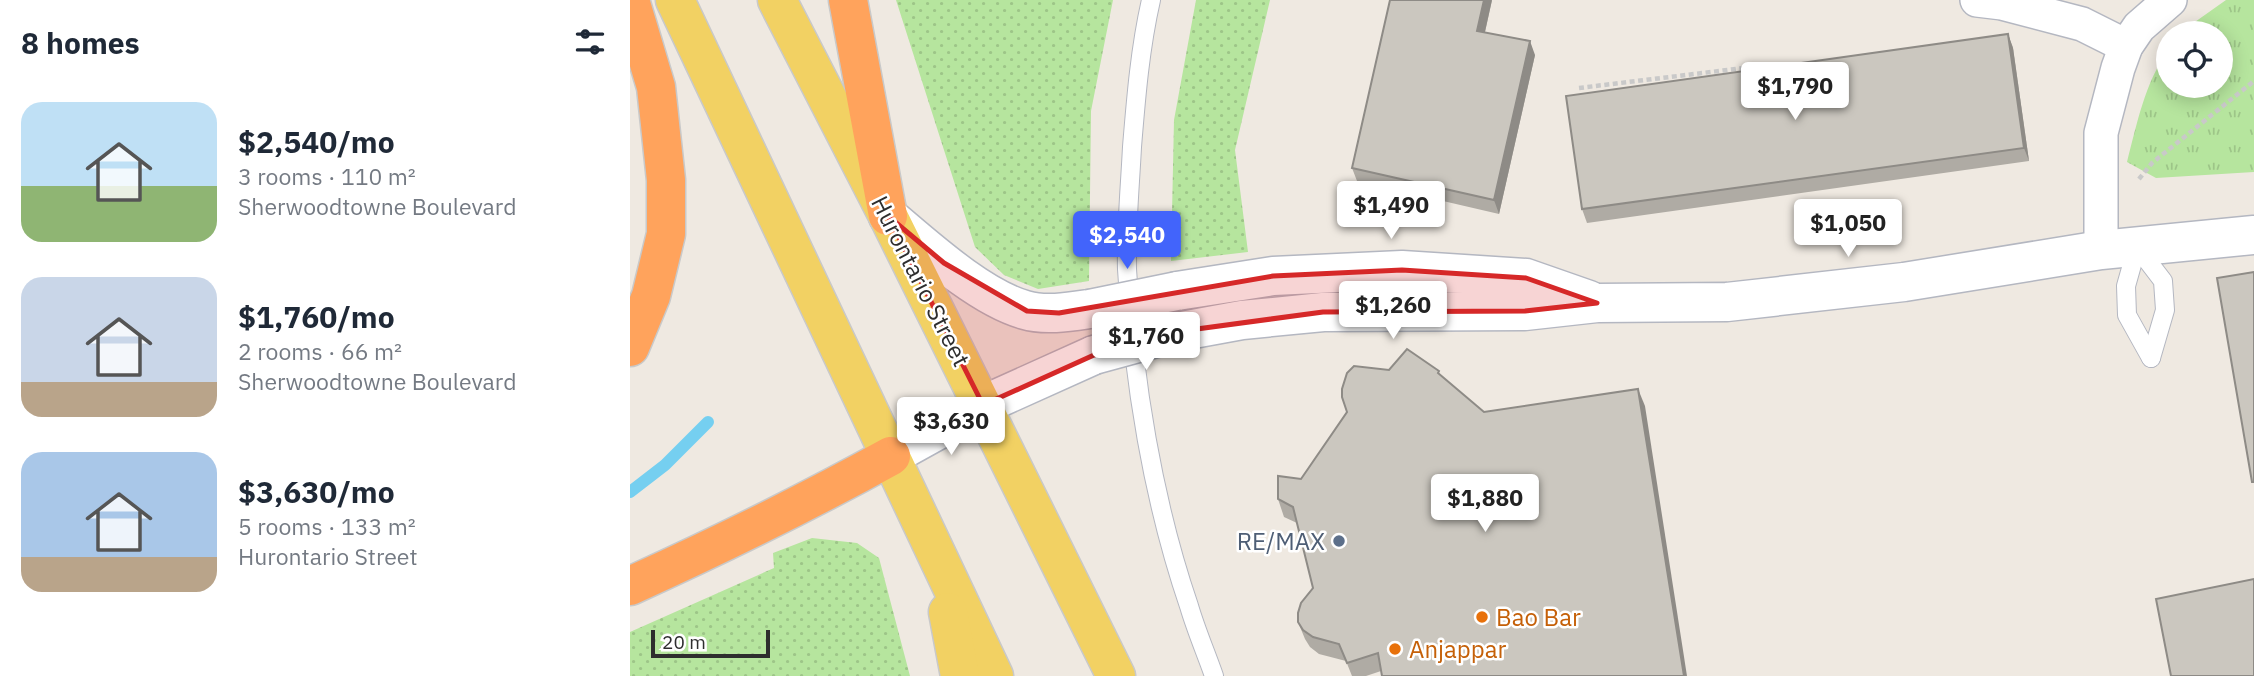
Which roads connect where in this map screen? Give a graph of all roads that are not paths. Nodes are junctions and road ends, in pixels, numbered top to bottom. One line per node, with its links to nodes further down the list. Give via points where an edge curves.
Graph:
1 (630, 0): 13 (highway, via 656,88 666,180 666,234 659,267)
2 (675, 0): 15 (main road)
3 (777, 0): 9 (main road, Hurontario Street)
4 (848, 0): 9 (highway)
5 (1150, 0): 21 (lane, via 1135,110 1128,214 1127,268 1136,366 1168,534)
6 (1978, 0): 8 (street, via 2082,24)
7 (2169, 0): 8 (street)
8 (2126, 46): 11 (street, via 2101,133)
9 (888, 216): 12 (street, bridge, via 944,263 998,299 1027,311 1089,309 1273,276 1402,270 1526,278); 14 (main road, Hurontario Street)
10 (2254, 235): 11 (street)
11 (2119, 248): 11 (lane, via 2127,316 2151,358 2165,310 2163,281); 12 (street, via 1904,282 1727,302)
12 (1597, 303): 14 (street, bridge, via 1525,311 1323,312 1242,320 1094,355)
13 (630, 347)
14 (983, 405): 15 (street); 20 (main road, Hurontario Street)
15 (891, 456): 16 (main road); 17 (highway)
16 (938, 562): 18 (main road); 19 (main road)
17 (630, 586)
18 (960, 676)
19 (994, 676)
20 (1116, 676)
21 (1214, 676)

